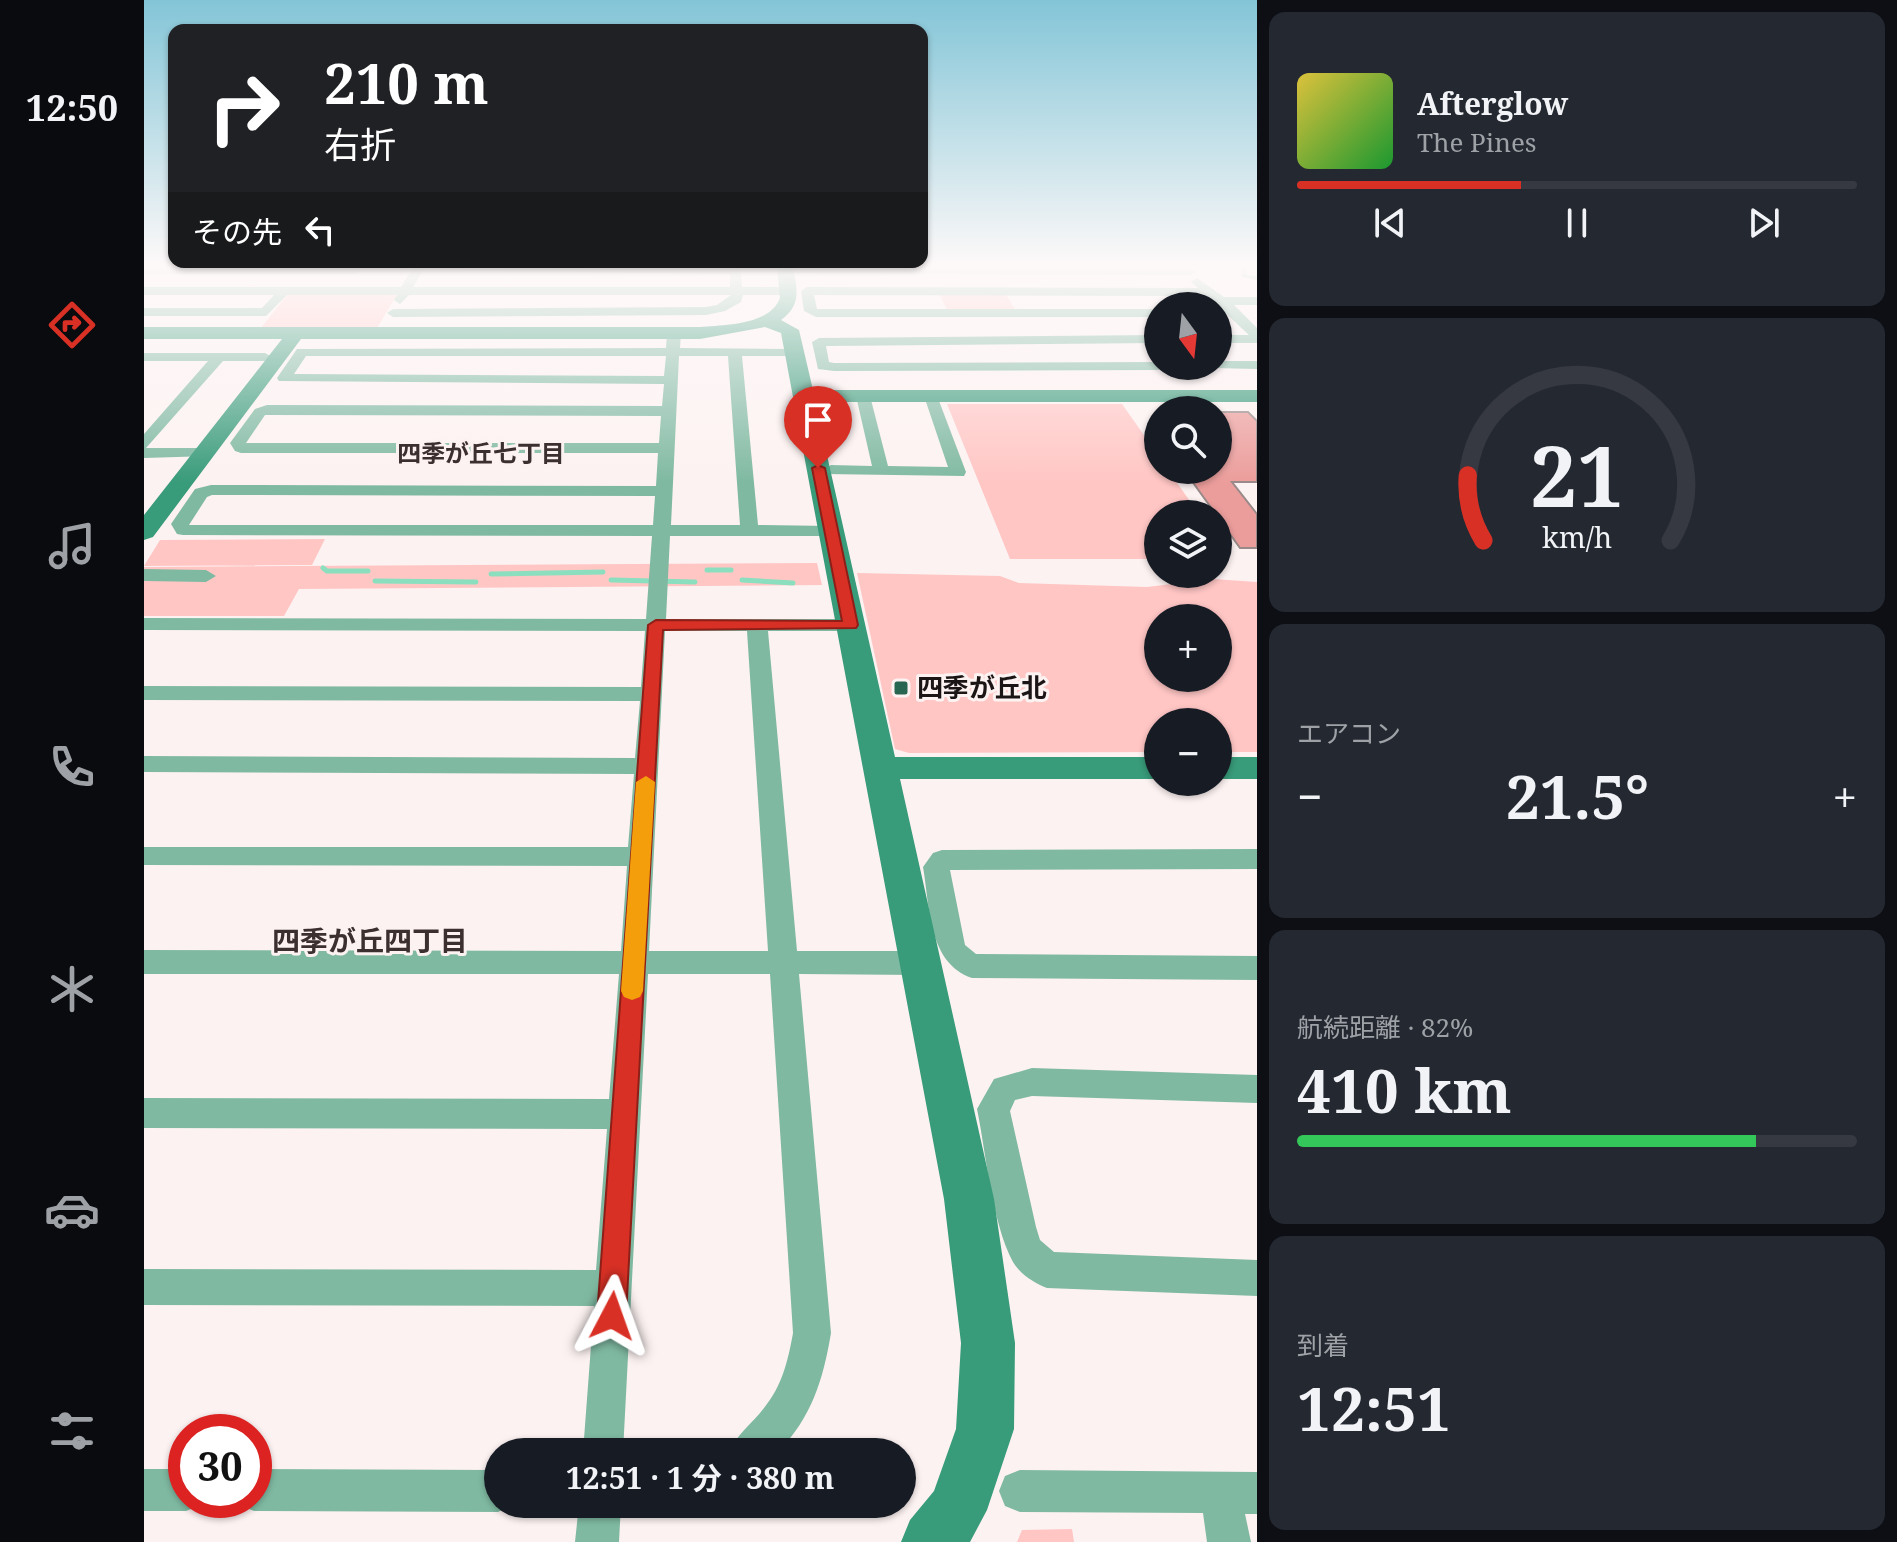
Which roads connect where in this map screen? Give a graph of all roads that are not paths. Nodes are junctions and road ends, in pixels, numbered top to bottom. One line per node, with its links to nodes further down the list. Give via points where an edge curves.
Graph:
1 (163, 339): 11 (street)
2 (291, 339): 28 (street)
3 (575, 339): 8 (street)
4 (687, 339): 8 (street)
5 (792, 339): 19 (street)
6 (1144, 339): 7 (street)
7 (1041, 340): 16 (street); 16 (street, via 819,342 823,366)
8 (674, 342): 9 (street); 18 (street); 18 (street, via 302,352 284,378)
9 (735, 352): 10 (street); 33 (street)
10 (786, 352)
11 (144, 357): 12 (street)
12 (219, 357): 13 (street); 25 (street)
13 (265, 357)
14 (1232, 365): 15 (street)
15 (1257, 365)
16 (1058, 366): 17 (street); 22 (street)
17 (1144, 366)
18 (671, 380): 24 (street)
19 (804, 396): 20 (street); 34 (street)
20 (863, 396): 21 (street); 30 (street)
21 (931, 396): 22 (street); 30 (street, via 958,472)
22 (1078, 396): 23 (street)
23 (1257, 396)
24 (669, 411): 26 (street); 26 (street, via 267,410 238,443 241,448)
25 (144, 444)
26 (667, 448): 31 (street)
27 (144, 453): 28 (street)
28 (204, 453): 35 (street)
29 (831, 470): 30 (street)
30 (881, 471)
31 (664, 491): 32 (street); 32 (street, via 211,490 201,493 180,524 183,530)
32 (662, 531): 33 (street); 39 (street)
33 (749, 531): 34 (street)
34 (831, 531): 41 (street)
35 (144, 532)
36 (144, 575): 37 (street)
37 (206, 576)
38 (144, 624): 39 (street)
39 (656, 625): 40 (street); 43 (street)
40 (757, 625): 41 (street); 55 (street)
41 (851, 625): 46 (street)
42 (144, 693): 43 (street)
43 (651, 694): 45 (street)
44 (144, 764): 45 (street)
45 (647, 766): 51 (street)
46 (880, 768): 47 (street); 56 (street)
47 (1144, 768)
48 (1232, 768): 49 (street)
49 (1257, 768)
50 (144, 856): 51 (street)
51 (641, 857): 54 (street)
52 (1257, 859): 57 (street, via 942,860 936,867 952,948 972,966)
53 (144, 962): 54 (street)
54 (634, 963): 55 (street); 60 (street)
55 (783, 963): 56 (street); 65 (street, via 812,1333 804,1378)
56 (920, 963): 74 (street, via 969,1199 988,1343 985,1429 957,1510)
57 (1257, 968)
58 (1257, 1089): 61 (street, via 1032,1082 1005,1089 993,1109 1018,1227 1027,1252 1047,1270)
59 (144, 1113): 60 (street)
60 (624, 1114): 63 (street)
61 (1257, 1278)
62 (144, 1287): 63 (street)
63 (613, 1288): 64 (street)
64 (604, 1438)
65 (764, 1438)
66 (144, 1490): 67 (street)
67 (168, 1490)
68 (272, 1490): 69 (street)
69 (484, 1491)
70 (1020, 1491): 71 (street)
71 (1238, 1493): 75 (street)
72 (599, 1518): 73 (street)
73 (597, 1542)
74 (932, 1542)
75 (1229, 1542)

